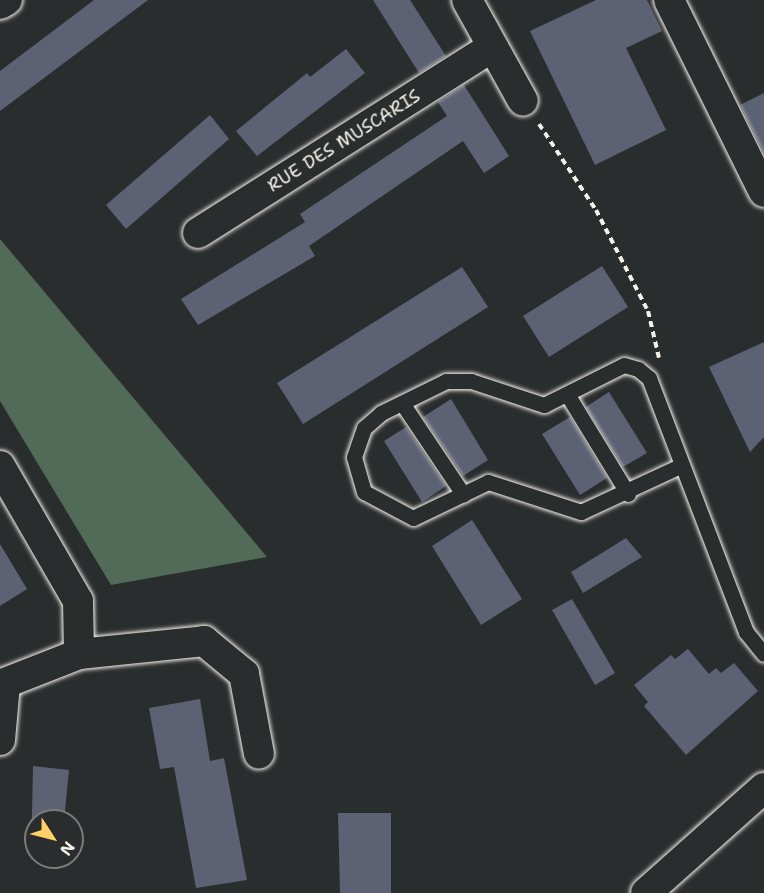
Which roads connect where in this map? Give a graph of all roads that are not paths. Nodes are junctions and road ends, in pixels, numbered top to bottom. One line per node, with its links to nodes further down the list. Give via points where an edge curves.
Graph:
1 (7, 0): 4 (street)
2 (467, 0): 5 (street)
3 (669, 0): 7 (street)
4 (0, 4)
5 (489, 49): 6 (street); 8 (street, RUE DES MUSCARIS)
6 (523, 101)
7 (764, 192)
8 (198, 233)
9 (567, 394): 10 (lane, via 544,405 471,381 446,381); 12 (lane, via 624,365 650,378); 14 (lane)
10 (402, 403): 13 (lane); 13 (lane, via 364,428 354,457 364,492 413,518)
11 (0, 466): 15 (street, via 78,601)
12 (680, 466): 14 (lane); 16 (lane, via 746,632)
13 (463, 494): 14 (lane, via 488,482 581,512)
14 (628, 494)
15 (79, 654): 17 (street); 19 (street, via 204,641 244,674)
16 (764, 654)
17 (2, 683): 18 (street)
18 (0, 740)
19 (259, 754)
20 (764, 788): 21 (street)
21 (646, 893)

